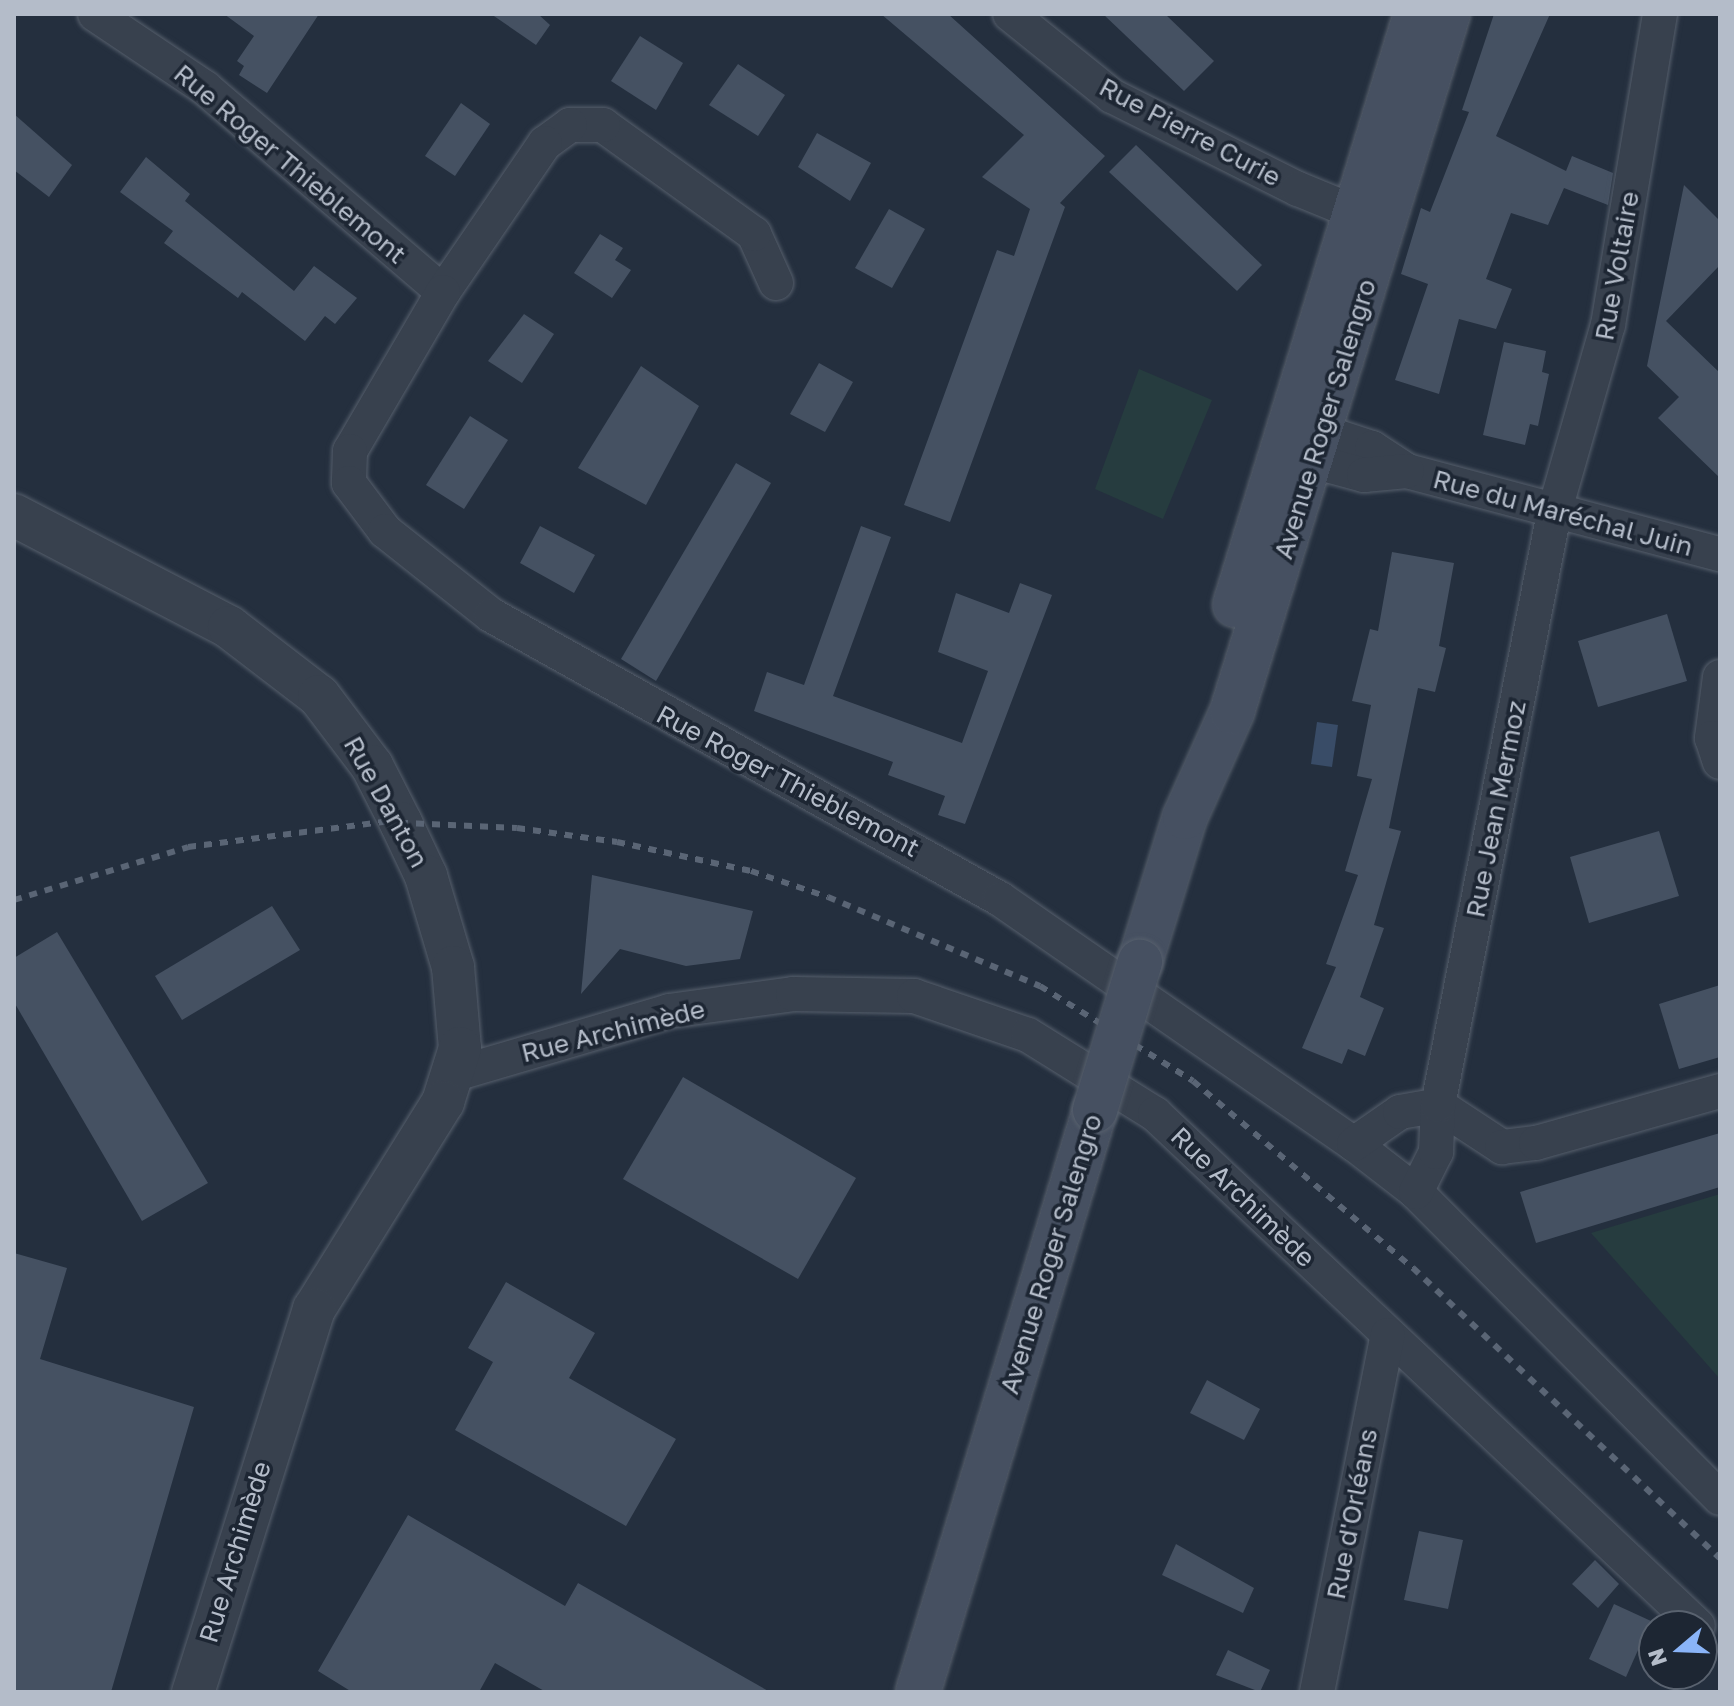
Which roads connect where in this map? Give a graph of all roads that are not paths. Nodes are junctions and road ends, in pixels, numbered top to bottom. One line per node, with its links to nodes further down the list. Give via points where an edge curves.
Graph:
1 (95, 14): 8 (street, Rue Roger Thieblemont, via 205,88)
2 (1010, 14): 6 (street, Rue Pierre Curie, via 1112,96)
3 (1416, 14): 6 (main road, Avenue Roger Salengro)
4 (1448, 14): 6 (main road, Avenue Roger Salengro)
5 (1660, 14): 10 (street, Rue Voltaire, via 1608,325)
6 (1370, 218): 9 (main road, Avenue Roger Salengro)
7 (776, 283): 8 (street, Rue Roger Thieblemont, via 754,234 603,125 570,125 545,143)
8 (443, 292): 18 (street, Rue Roger Thieblemont, via 350,451 349,483 385,531 491,615 1000,899)
9 (1301, 442): 10 (street, Rue du Maréchal Juin, via 1387,477 1407,471); 24 (main road, Avenue Roger Salengro, bridge, via 1232,712 1185,817)
10 (1554, 513): 12 (street, Rue du Maréchal Juin); 17 (street, Rue Jean Mermoz)
11 (14, 515): 15 (street, Rue Danton, via 229,627 278,660 345,727 401,823 440,915 458,1011 460,1048)
12 (1720, 554)
13 (1720, 677): 14 (street, via 1712,738)
14 (1720, 762)
15 (452, 1075): 20 (street, Rue Archimède, via 669,1011 793,994 914,996 1028,1035 1155,1114); 23 (street, Rue Archimède, via 423,1140 314,1309)
16 (1720, 1091): 17 (street, via 1502,1147)
17 (1438, 1105): 18 (street, via 1400,1112); 19 (street, Rue Jean Mermoz, via 1436,1152)
18 (1354, 1144): 19 (street, Rue Roger Thieblemont)
19 (1416, 1192): 21 (street)
20 (1388, 1335): 22 (street, Rue Archimède); 25 (street, Rue d'Orléans)
21 (1720, 1498)
22 (1681, 1610)
23 (193, 1692)
24 (918, 1692)
25 (1317, 1692)

